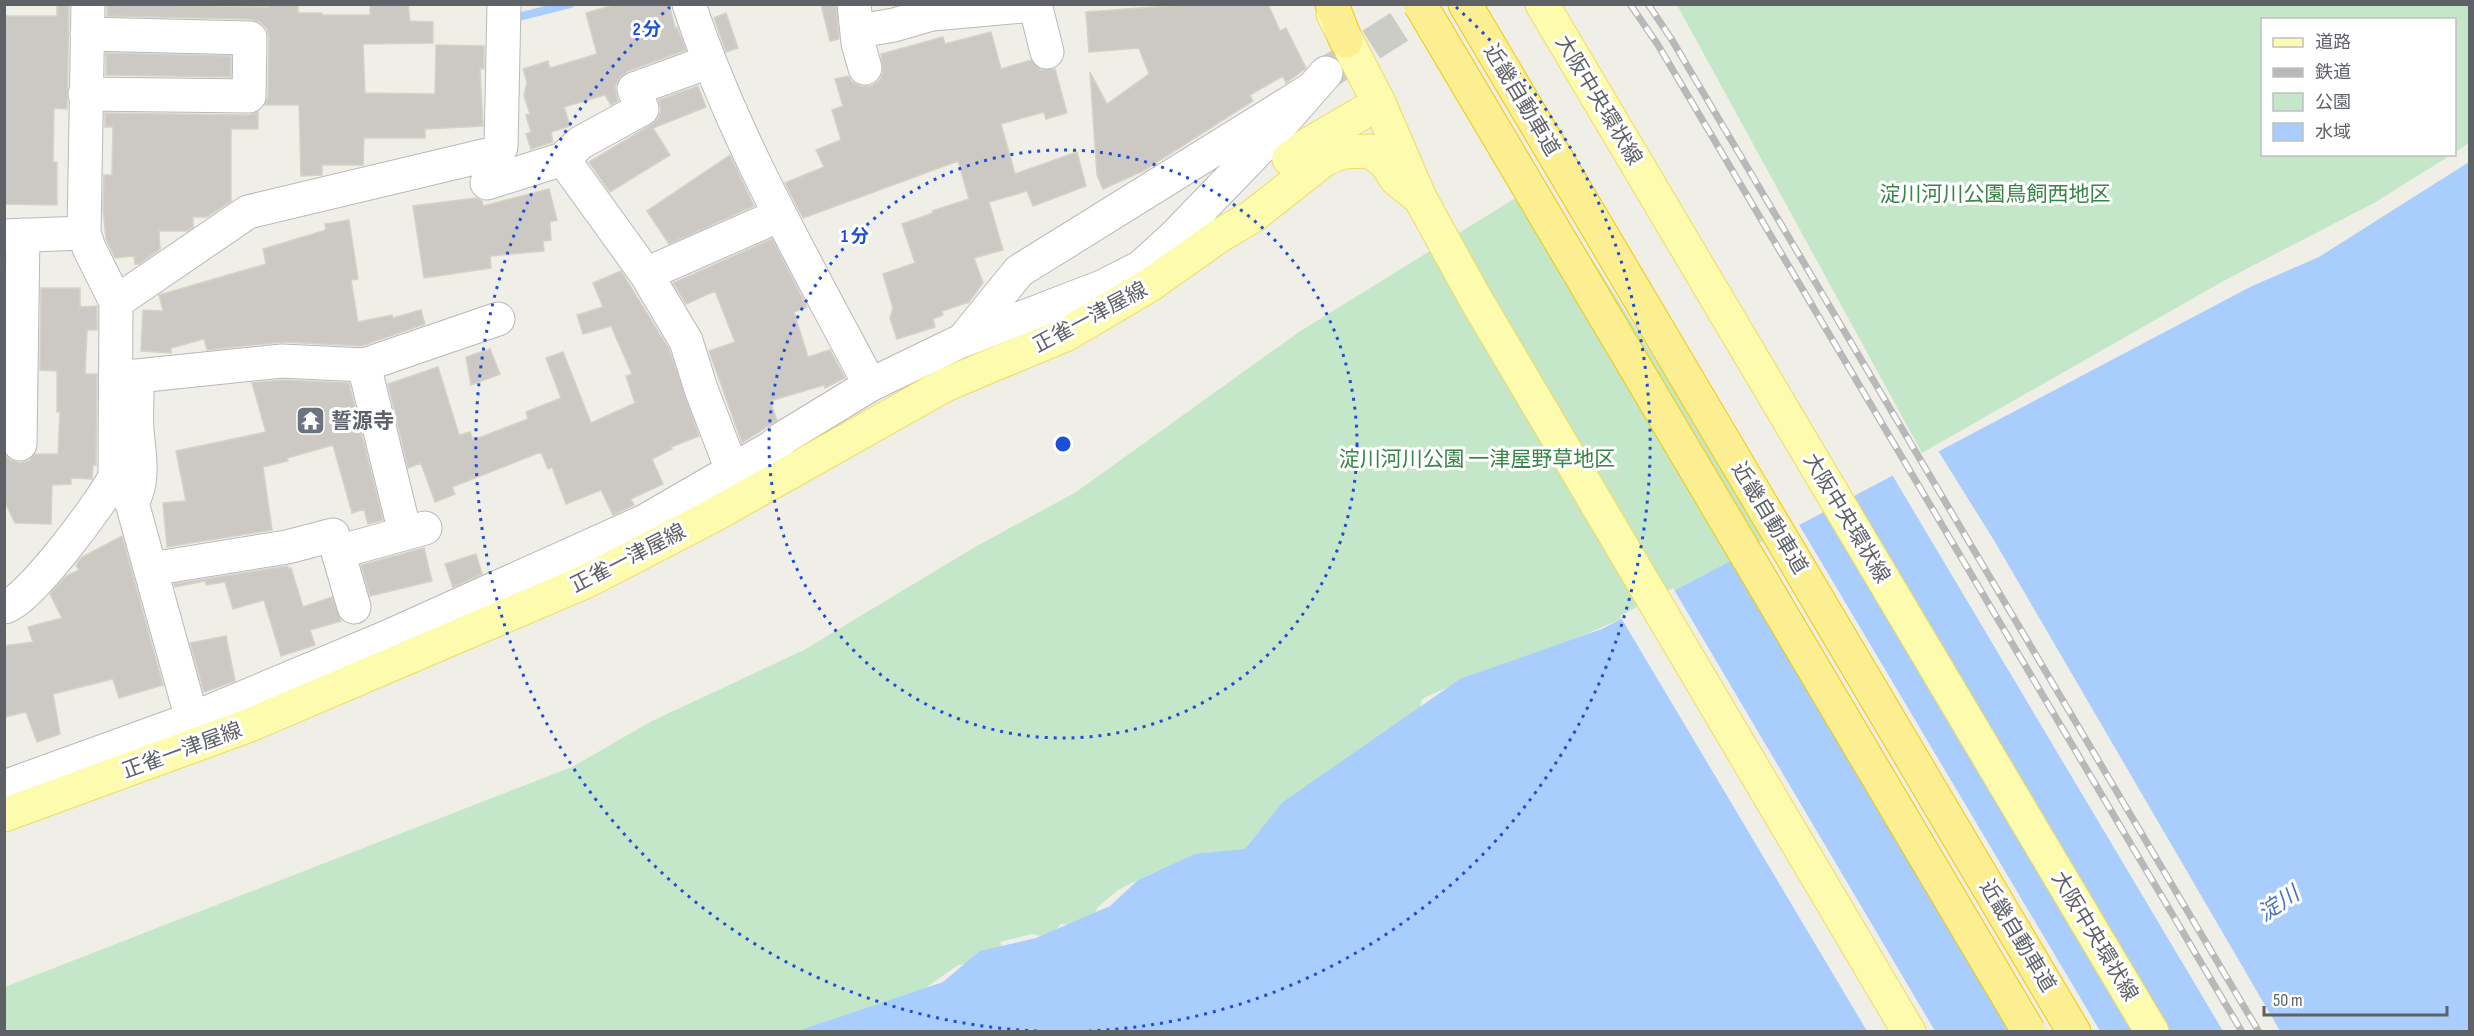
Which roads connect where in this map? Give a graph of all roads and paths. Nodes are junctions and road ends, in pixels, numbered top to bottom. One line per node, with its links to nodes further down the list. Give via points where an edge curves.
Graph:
1 (504, 4): 24 (street, via 501,147 491,154 248,212)
2 (689, 4): 12 (street)
3 (1330, 4): 10 (highway)
4 (1420, 4): 42 (highway, 近畿自動車道, bridge)
5 (1465, 4): 43 (highway, 近畿自動車道)
6 (1542, 4): 44 (main road, 大阪中央環状線)
7 (1035, 5): 8 (street, via 932,14 894,25); 11 (street)
8 (856, 18): 13 (street)
9 (88, 19): 14 (street); 14 (street, via 250,38 249,96)
10 (1346, 41): 15 (main road)
11 (1047, 52)
12 (708, 62): 17 (street, via 634,90 642,110 580,143); 19 (street)
13 (865, 68)
14 (85, 94): 20 (street)
15 (1379, 103): 16 (main road); 22 (main road, 正雀一津屋線, via 1280,166)
16 (1382, 143): 22 (main road, 正雀一津屋線, via 1325,159 1253,216); 41 (main road, via 1420,198 1475,298)
17 (562, 159): 18 (street); 23 (street)
18 (487, 183)
19 (780, 215): 23 (street); 29 (street)
20 (84, 233): 21 (street); 24 (street)
21 (14, 235): 30 (street)
22 (1220, 236): 40 (main road, 正雀一津屋線, via 1150,285 1067,334 945,385 716,514 587,581 250,725)
23 (646, 274): 31 (street, via 686,340)
24 (116, 302): 28 (street)
25 (498, 319): 27 (street)
26 (963, 340): 26 (street, via 1019,271 1318,82 1260,148 1141,267 1104,286); 29 (street)
27 (364, 365): 28 (street, via 282,361); 34 (street, via 415,531)
28 (127, 376): 32 (street); 33 (street, via 139,491)
29 (870, 385): 31 (street)
30 (20, 444)
31 (732, 470): 38 (street, via 645,521 385,639)
32 (114, 476): 33 (street); 37 (street, via 110,488 75,535 23,598)
33 (132, 503): 35 (street)
34 (338, 552): 35 (street, via 333,535 287,547); 36 (street)
35 (150, 569): 38 (street)
36 (354, 607)
37 (4, 608)
38 (192, 719): 39 (street)
39 (4, 787)
40 (4, 815)
41 (1909, 1032)
42 (2029, 1032)
43 (2074, 1032)
44 (2152, 1032)

